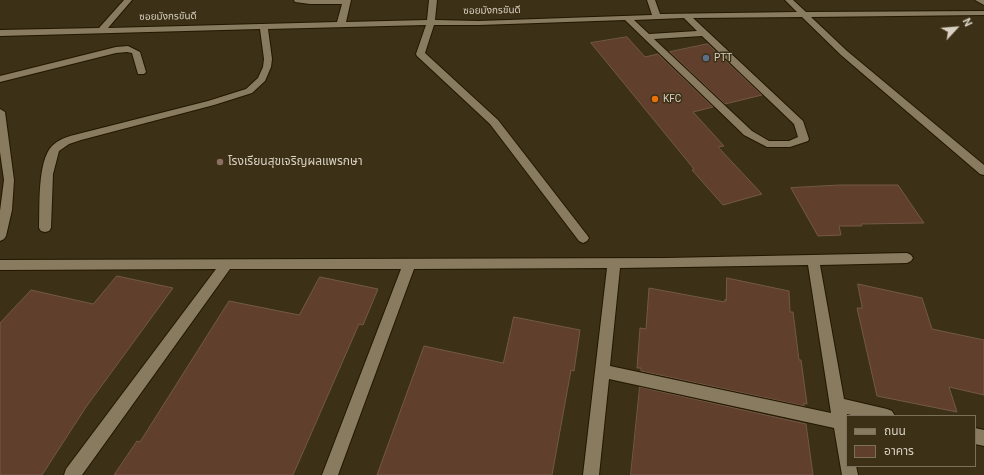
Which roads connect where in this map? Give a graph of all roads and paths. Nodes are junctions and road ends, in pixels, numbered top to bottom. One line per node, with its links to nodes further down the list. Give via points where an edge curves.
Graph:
1 (128, 0): 17 (street)
2 (298, 0): 7 (street)
3 (433, 0): 14 (street)
4 (651, 0): 12 (street)
5 (789, 0): 10 (street)
6 (979, 0): 8 (street)
7 (347, 1): 15 (street)
8 (984, 3)
9 (984, 13): 10 (street, ซอยมังกรขันดี)
10 (802, 14): 11 (street, ซอยมังกรขันดี); 24 (street, via 844,53)
11 (686, 16): 12 (street, ซอยมังกรขันดี); 18 (street)
12 (657, 17): 13 (street, ซอยมังกรขันดี)
13 (627, 18): 14 (street, ซอยมังกรขันดี); 20 (street)
14 (431, 22): 15 (street, ซอยมังกรขันดี); 28 (street, via 420,54 494,122)
15 (341, 24): 16 (street, ซอยมังกรขันดี)
16 (264, 26): 17 (street, ซอยมังกรขันดี); 26 (street, via 267,67 262,79 249,91 86,135 53,150 49,161)
17 (102, 30): 19 (street, ซอยมังกรขันดี)
18 (704, 32): 20 (street); 20 (street, via 799,123 804,139 790,144 767,144 748,133)
19 (0, 33)
20 (647, 37)
21 (141, 72): 22 (street, via 136,52 128,49)
22 (0, 79)
23 (0, 112): 25 (street, via 9,180)
24 (984, 171)
25 (3, 210): 27 (street)
26 (45, 228)
27 (0, 236)
28 (583, 238)
29 (907, 258): 30 (street)
30 (813, 260): 31 (street); 36 (street)
31 (614, 263): 33 (street); 35 (street)
32 (227, 264): 33 (street); 34 (street); 40 (street)
33 (409, 264): 41 (street)
34 (0, 265)
35 (603, 371): 38 (street); 42 (street)
36 (838, 405): 37 (street); 38 (street)
37 (883, 415)
38 (840, 422): 39 (street)
39 (846, 455)
40 (72, 475)
41 (330, 475)
42 (591, 475)

